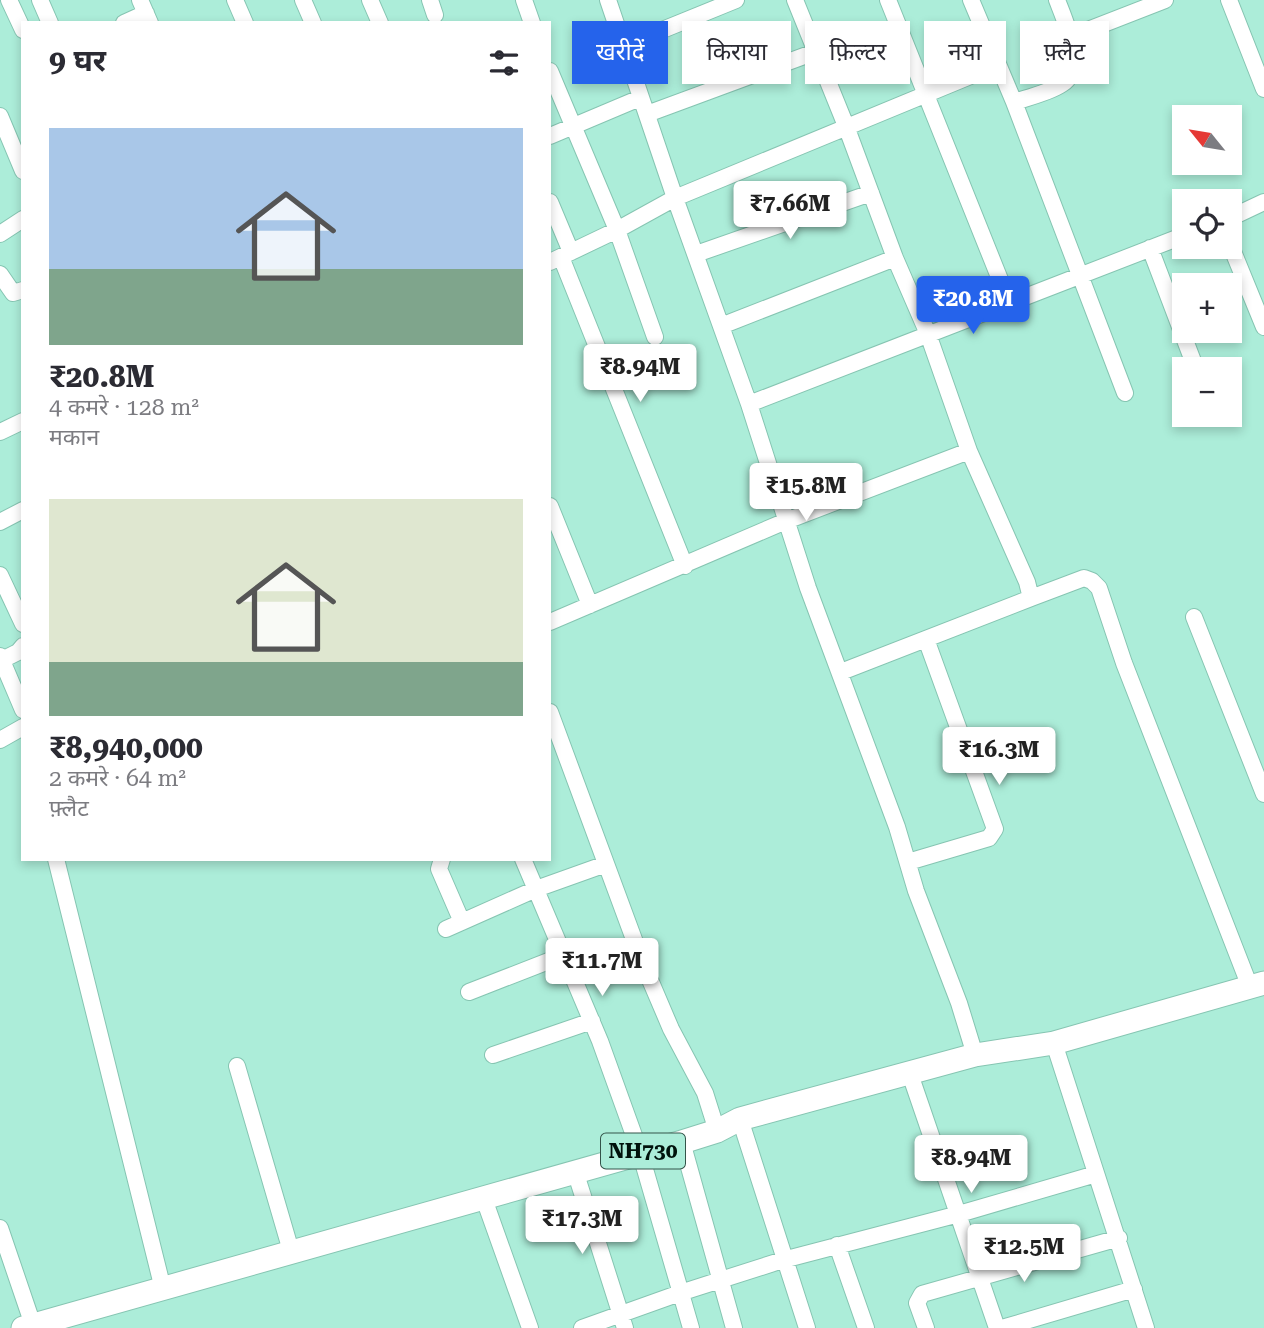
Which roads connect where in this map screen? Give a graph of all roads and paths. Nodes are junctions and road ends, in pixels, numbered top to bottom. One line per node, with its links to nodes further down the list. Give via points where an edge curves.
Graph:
1 (9, 0): 26 (street)
2 (235, 0): 18 (street)
3 (303, 0): 19 (street)
4 (370, 0): 20 (street)
5 (524, 0): 21 (street)
6 (608, 0): 22 (street)
7 (736, 0): 28 (street)
8 (795, 0): 27 (street)
9 (888, 0): 37 (street)
10 (971, 0): 23 (street)
11 (1057, 0): 24 (street)
12 (1165, 0): 25 (street)
13 (1229, 0): 36 (street)
14 (44, 1): 16 (street)
15 (145, 12): 17 (street)
16 (49, 21)
17 (128, 21)
18 (244, 21)
19 (312, 21)
20 (379, 21)
21 (531, 21)
22 (615, 21)
23 (979, 21)
24 (1064, 21)
25 (1109, 22)
26 (21, 26)
27 (805, 26)
28 (668, 28)
29 (805, 56): 40 (street)
30 (551, 73): 43 (street)
31 (635, 84): 38 (street)
32 (828, 84): 42 (street)
33 (950, 84): 37 (street)
34 (1006, 84): 39 (street)
35 (1061, 84): 39 (street)
36 (1264, 89)
37 (927, 93): 42 (street); 63 (street)
38 (640, 99): 40 (street); 43 (street)
39 (1014, 102): 61 (street)
40 (646, 114): 47 (street)
41 (0, 116): 45 (street)
42 (846, 126): 46 (street); 47 (street)
43 (573, 127): 44 (street); 52 (street)
44 (551, 136)
45 (21, 167)
46 (871, 193): 56 (street); 58 (street)
47 (675, 198): 52 (street); 56 (street)
48 (1264, 202): 50 (street)
49 (551, 207): 57 (street)
50 (1242, 212)
51 (21, 220): 53 (street)
52 (617, 230): 57 (street); 67 (street)
53 (0, 234)
54 (1172, 240): 55 (street)
55 (1150, 248): 61 (street); 68 (street)
56 (696, 254): 64 (street)
57 (561, 257): 78 (street)
58 (895, 258): 64 (street); 66 (street)
59 (1236, 259): 65 (street)
60 (0, 274): 62 (street, via 13,293)
61 (1080, 275): 63 (street); 69 (street)
62 (21, 291)
63 (1009, 302): 66 (street)
64 (721, 327): 70 (street)
65 (1264, 327)
66 (928, 334): 70 (street); 73 (street)
67 (655, 337)
68 (1191, 357)
69 (1125, 393)
70 (748, 404): 76 (street)
71 (21, 422): 72 (street)
72 (0, 432)
73 (969, 450): 76 (street); 80 (street)
74 (551, 508): 81 (street)
75 (21, 511): 77 (street)
76 (786, 521): 78 (street); 88 (street)
77 (0, 522)
78 (685, 566): 81 (street)
79 (0, 575): 83 (street)
80 (1031, 598): 85 (street); 103 (street, via 1084,578 1099,588 1124,663)
81 (590, 605): 84 (street)
82 (1194, 617): 93 (street)
83 (21, 620)
84 (551, 622)
85 (926, 639): 88 (street); 97 (street, via 995,829 989,838)
86 (21, 648): 87 (street)
87 (1, 659): 89 (street)
88 (841, 672): 97 (street)
89 (21, 705)
90 (551, 715): 98 (street)
91 (21, 728): 92 (street)
92 (0, 740)
93 (1264, 794)
94 (56, 861): 126 (street)
95 (441, 861): 100 (street, via 439,869)
96 (524, 861): 99 (street)
97 (908, 862): 108 (street)
98 (606, 864): 99 (street); 112 (street, via 642,961 705,1093)
99 (536, 889): 100 (street); 102 (street)
100 (462, 922): 101 (street)
101 (446, 929)
102 (564, 955): 104 (street); 105 (street)
103 (1257, 985): 106 (highway, NH730)
104 (469, 992)
105 (592, 1021): 107 (street); 114 (street)
106 (1054, 1043): 108 (highway, NH730); 116 (street)
107 (494, 1055)
108 (975, 1055): 110 (highway, NH730)
109 (237, 1066): 122 (street)
110 (910, 1074): 111 (highway, NH730); 118 (street)
111 (740, 1119): 112 (highway, NH730); 123 (street)
112 (717, 1131): 113 (highway, NH730)
113 (682, 1142): 114 (highway, NH730); 125 (street)
114 (640, 1152): 115 (highway, NH730); 128 (street)
115 (575, 1171): 117 (highway, NH730); 129 (street)
116 (1096, 1174): 118 (street); 120 (street)
117 (484, 1196): 122 (highway, NH730); 131 (street)
118 (959, 1214): 121 (street); 124 (street)
119 (0, 1228): 130 (street)
120 (1119, 1238): 124 (street); 127 (street)
121 (838, 1245): 123 (street); 136 (street)
122 (291, 1251): 126 (highway, NH730)
123 (783, 1259): 125 (street); 135 (street)
124 (979, 1277): 137 (street, via 922,1294 917,1303); 138 (street)
125 (719, 1280): 128 (street); 134 (street)
126 (163, 1289): 130 (highway, NH730)
127 (1134, 1289): 138 (street); 139 (street)
128 (680, 1293): 129 (street); 133 (street)
129 (622, 1322): 132 (street)
130 (28, 1327)
131 (530, 1328)
132 (582, 1328)
133 (691, 1328)
134 (734, 1328)
135 (807, 1328)
136 (866, 1328)
137 (926, 1328)
138 (1000, 1328)
139 (1146, 1328)

